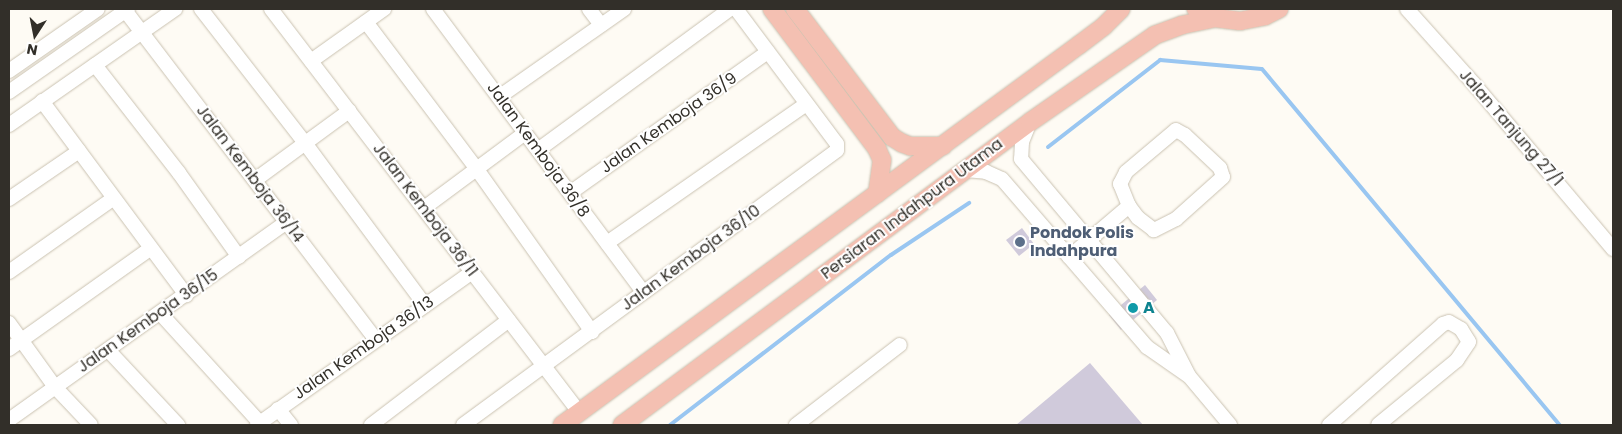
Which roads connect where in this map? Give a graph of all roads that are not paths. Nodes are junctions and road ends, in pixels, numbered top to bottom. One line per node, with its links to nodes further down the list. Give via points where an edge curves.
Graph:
1 (98, 9): 25 (street)
2 (126, 9): 21 (street, Jalan Kemboja 36/14); 26 (street)
3 (175, 9): 21 (street)
4 (201, 9): 34 (street)
5 (384, 9): 19 (street)
6 (433, 9): 27 (street, Jalan Kemboja 36/8)
7 (589, 9): 20 (street)
8 (624, 9): 20 (street)
9 (730, 9): 36 (street)
10 (736, 9): 22 (street)
11 (772, 9): 42 (main road, via 877,149 882,160)
12 (795, 9): 35 (main road, via 892,137 910,146)
13 (1121, 9): 35 (main road, Persiaran Indahpura Utama, via 1104,26)
14 (1196, 9): 18 (main road)
15 (1279, 9): 18 (main road, via 1265,16 1240,21)
16 (1407, 9): 51 (street, Jalan Tanjung 27/1)
17 (276, 10): 23 (street, Jalan Kemboja 36/11)
18 (1214, 18): 31 (main road, Persiaran Indahpura Utama, via 1182,24 1155,35)
19 (366, 22): 23 (street); 38 (street)
20 (601, 25): 27 (street)
21 (142, 32): 24 (street); 40 (street, Jalan Kemboja 36/14)
22 (768, 52): 29 (street); 41 (street, Jalan Kemboja 36/9)
23 (311, 61): 30 (street, Jalan Kemboja 36/11)
24 (95, 65): 28 (street); 52 (street)
25 (9, 71)
26 (9, 92)
27 (498, 97): 33 (street, Jalan Kemboja 36/8)
28 (42, 101): 32 (street); 37 (street)
29 (806, 104): 49 (street); 56 (street, Jalan Kemboja 36/10, via 837,144 837,150)
30 (349, 111): 34 (street); 46 (street, Jalan Kemboja 36/11)
31 (1030, 122): 39 (main road, Persiaran Indahpura Utama); 48 (street, via 1022,142 1021,159)
32 (9, 124)
33 (525, 132): 36 (street, Jalan Kemboja 36/8); 38 (street)
34 (305, 143): 40 (street); 58 (street)
35 (943, 146): 42 (main road, Persiaran Indahpura Utama)
36 (538, 150): 41 (street, Jalan Kemboja 36/8)
37 (79, 151): 43 (street); 44 (street)
38 (476, 168): 46 (street); 62 (street)
39 (965, 170): 53 (street, via 986,172 1002,179); 82 (main road, Persiaran Indahpura Utama)
40 (255, 180): 47 (street, Jalan Kemboja 36/14)
41 (570, 193): 49 (street, Jalan Kemboja 36/8)
42 (877, 194): 72 (main road, Persiaran Indahpura Utama)
43 (114, 198): 50 (street); 54 (street)
44 (9, 199)
45 (1129, 206): 45 (street, via 1120,188 1121,180 1126,172 1176,130 1222,173 1220,181 1161,228 1154,230 1148,227); 48 (street)
46 (424, 208): 55 (street, Jalan Kemboja 36/11)
47 (287, 222): 52 (street, Jalan Kemboja 36/15); 64 (street, Jalan Kemboja 36/14)
48 (1090, 239): 53 (street); 69 (street, via 1167,333)
49 (607, 243): 56 (street, Jalan Kemboja 36/8)
50 (151, 248): 57 (street); 63 (street)
51 (1613, 249)
52 (240, 256): 57 (street, Jalan Kemboja 36/15)
53 (1069, 257): 69 (street, via 1147,347)
54 (9, 272)
55 (472, 272): 58 (street, Jalan Kemboja 36/13); 60 (street, Jalan Kemboja 36/11)
56 (643, 292): 62 (street, Jalan Kemboja 36/10)
57 (186, 295): 59 (street, Jalan Kemboja 36/15)
58 (425, 305): 64 (street, Jalan Kemboja 36/13)
59 (160, 313): 67 (street, Jalan Kemboja 36/15); 74 (street)
60 (509, 320): 68 (street, Jalan Kemboja 36/11); 79 (street)
61 (9, 323): 63 (street)
62 (592, 332): 68 (street, Jalan Kemboja 36/10)
63 (20, 340): 66 (street); 70 (street)
64 (376, 340): 71 (street, Jalan Kemboja 36/13)
65 (900, 345): 83 (street)
66 (9, 348)
67 (108, 350): 70 (street, Jalan Kemboja 36/15); 77 (street)
68 (544, 366): 72 (street, Jalan Kemboja 36/11); 80 (street, Jalan Kemboja 36/10)
69 (1189, 376): 84 (street)
70 (55, 387): 73 (street, Jalan Kemboja 36/15); 76 (street)
71 (278, 409): 74 (street, Jalan Kemboja 36/13); 78 (street)
72 (580, 412): 81 (main road, Persiaran Indahpura Utama)
73 (9, 421): 75 (street)
74 (259, 424)
75 (12, 425)
76 (91, 425)
77 (178, 425)
78 (291, 425)
79 (371, 425)
80 (463, 425)
81 (562, 425)
82 (622, 425)
83 (796, 425)
84 (1230, 425)
85 (1329, 425): 86 (street, via 1443,324 1449,322 1461,329 1470,342 1457,360)
86 (1378, 425)

